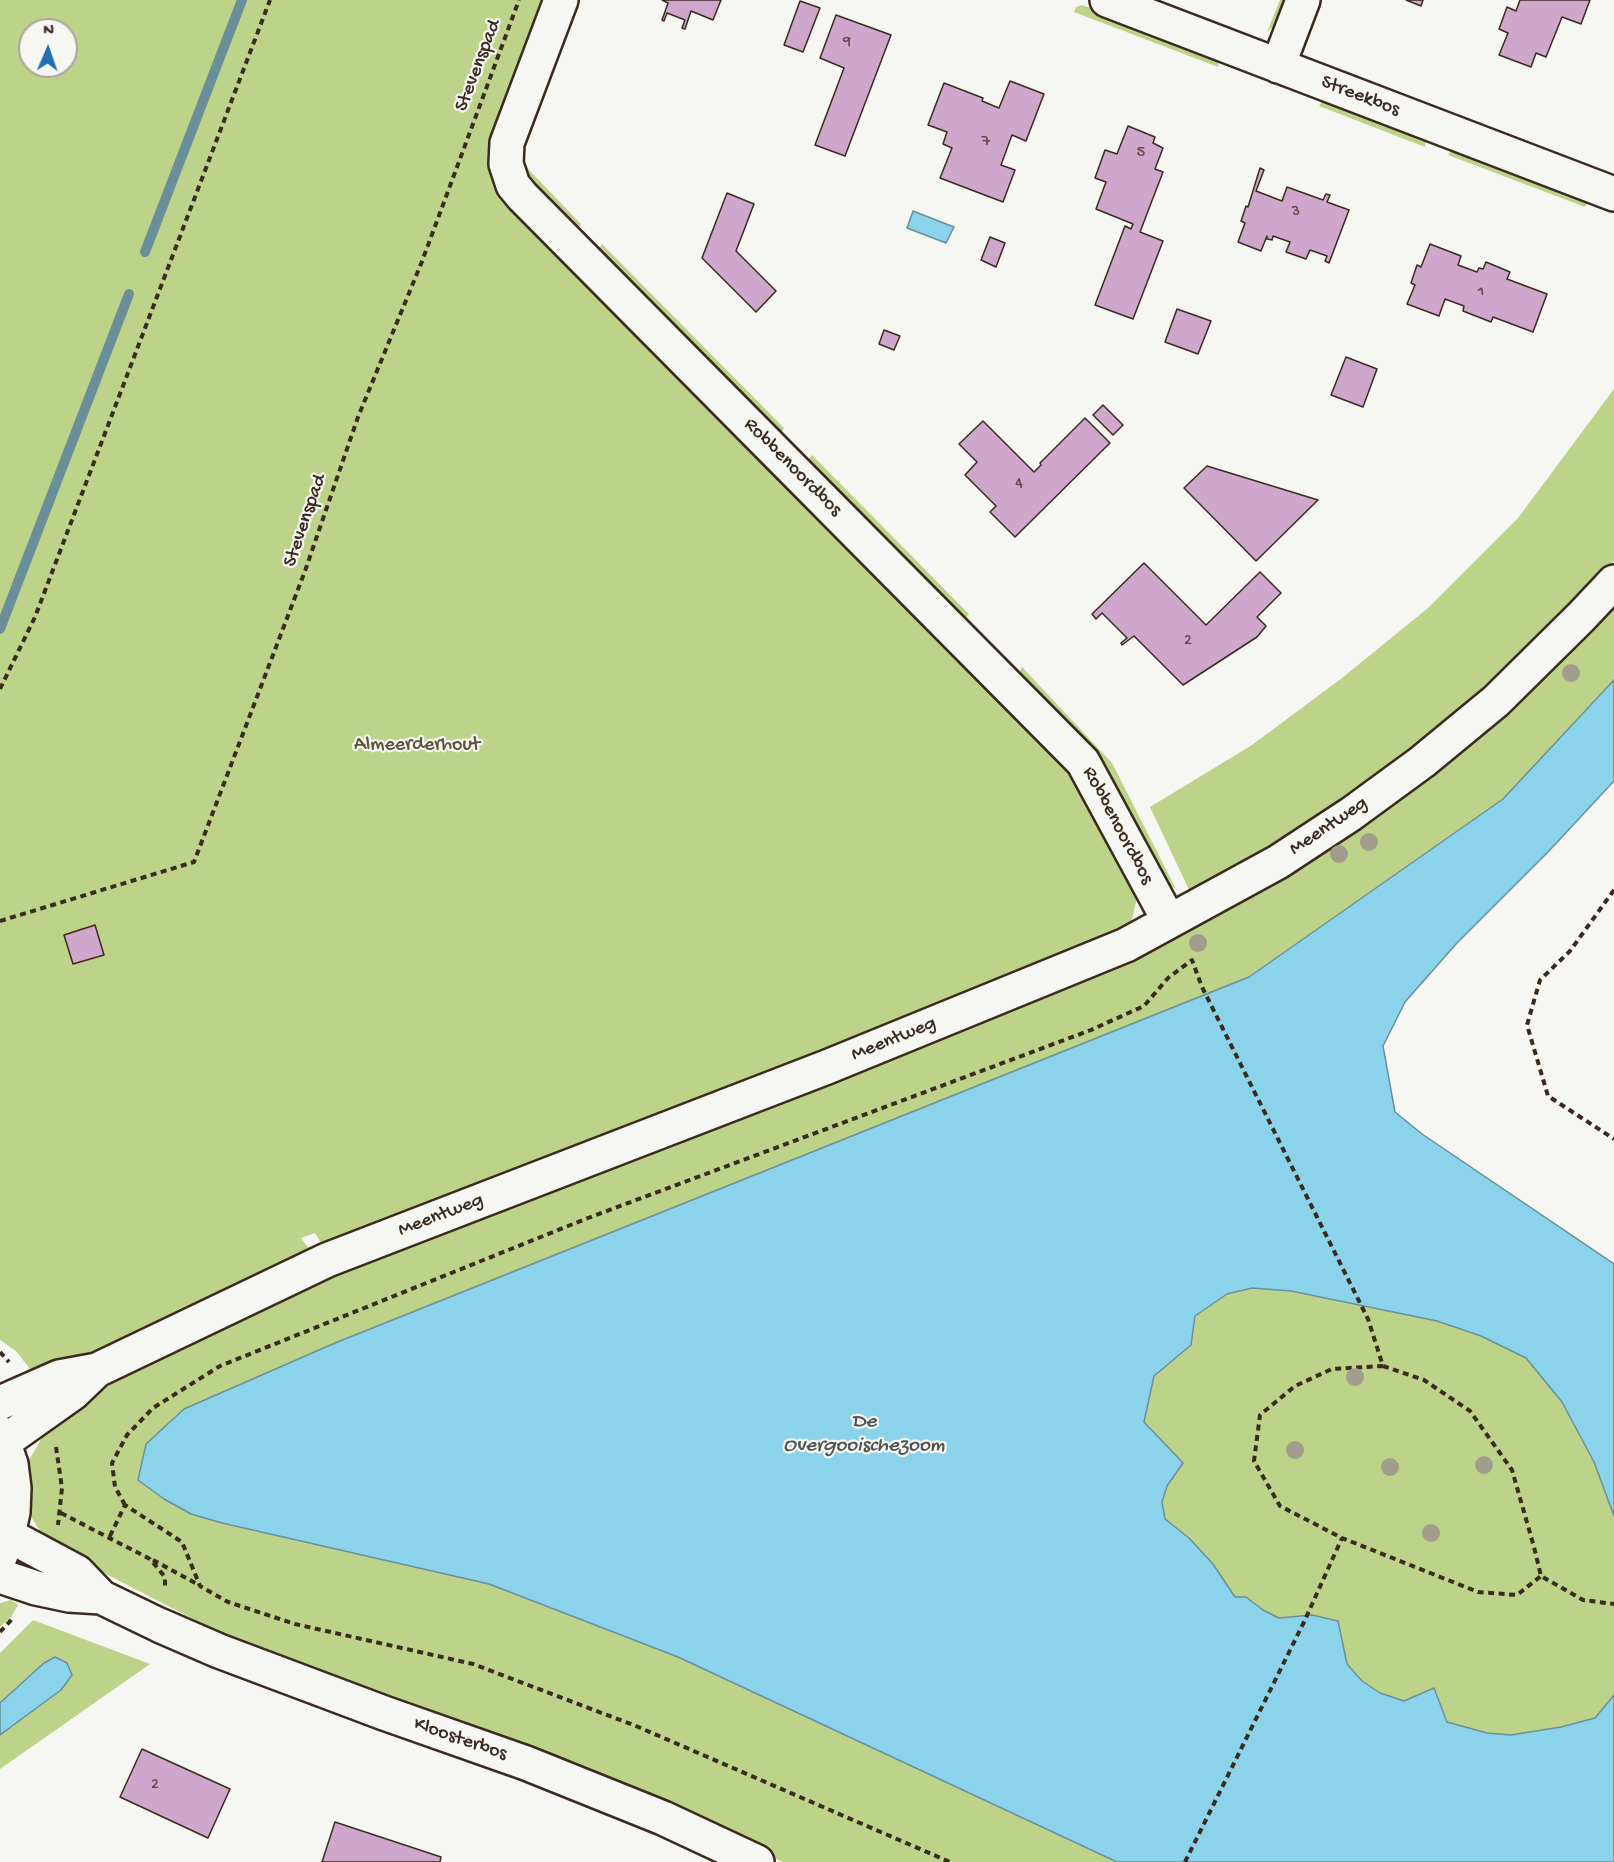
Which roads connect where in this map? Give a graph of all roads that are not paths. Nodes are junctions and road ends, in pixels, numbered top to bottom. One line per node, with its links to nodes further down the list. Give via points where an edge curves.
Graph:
1 (561, 0): 7 (street, Robbenoordbos, via 507,143 506,164 513,184 1083,762)
2 (1107, 0): 4 (street, Streekbos)
3 (1303, 0): 4 (street)
4 (1278, 66): 5 (street, Streekbos)
5 (1614, 194)
6 (1614, 582): 7 (street, Meentweg, via 1496,701 1422,762 1278,862)
7 (1169, 921): 8 (street, Meentweg, via 1126,945 953,1017 327,1260)
8 (97, 1370): 9 (street, Meentweg, via 59,1377); 10 (street, Meentweg, via 45,1414)
9 (0, 1403)
10 (2, 1437): 11 (street, via 14,1488 13,1512)
11 (4, 1546): 13 (street, Kloosterbos, via 77,1572)
12 (0, 1576): 13 (street, Kloosterbos, via 47,1591)
13 (101, 1598): 14 (street, Kloosterbos, via 219,1651 537,1767 663,1818)
14 (757, 1862)

